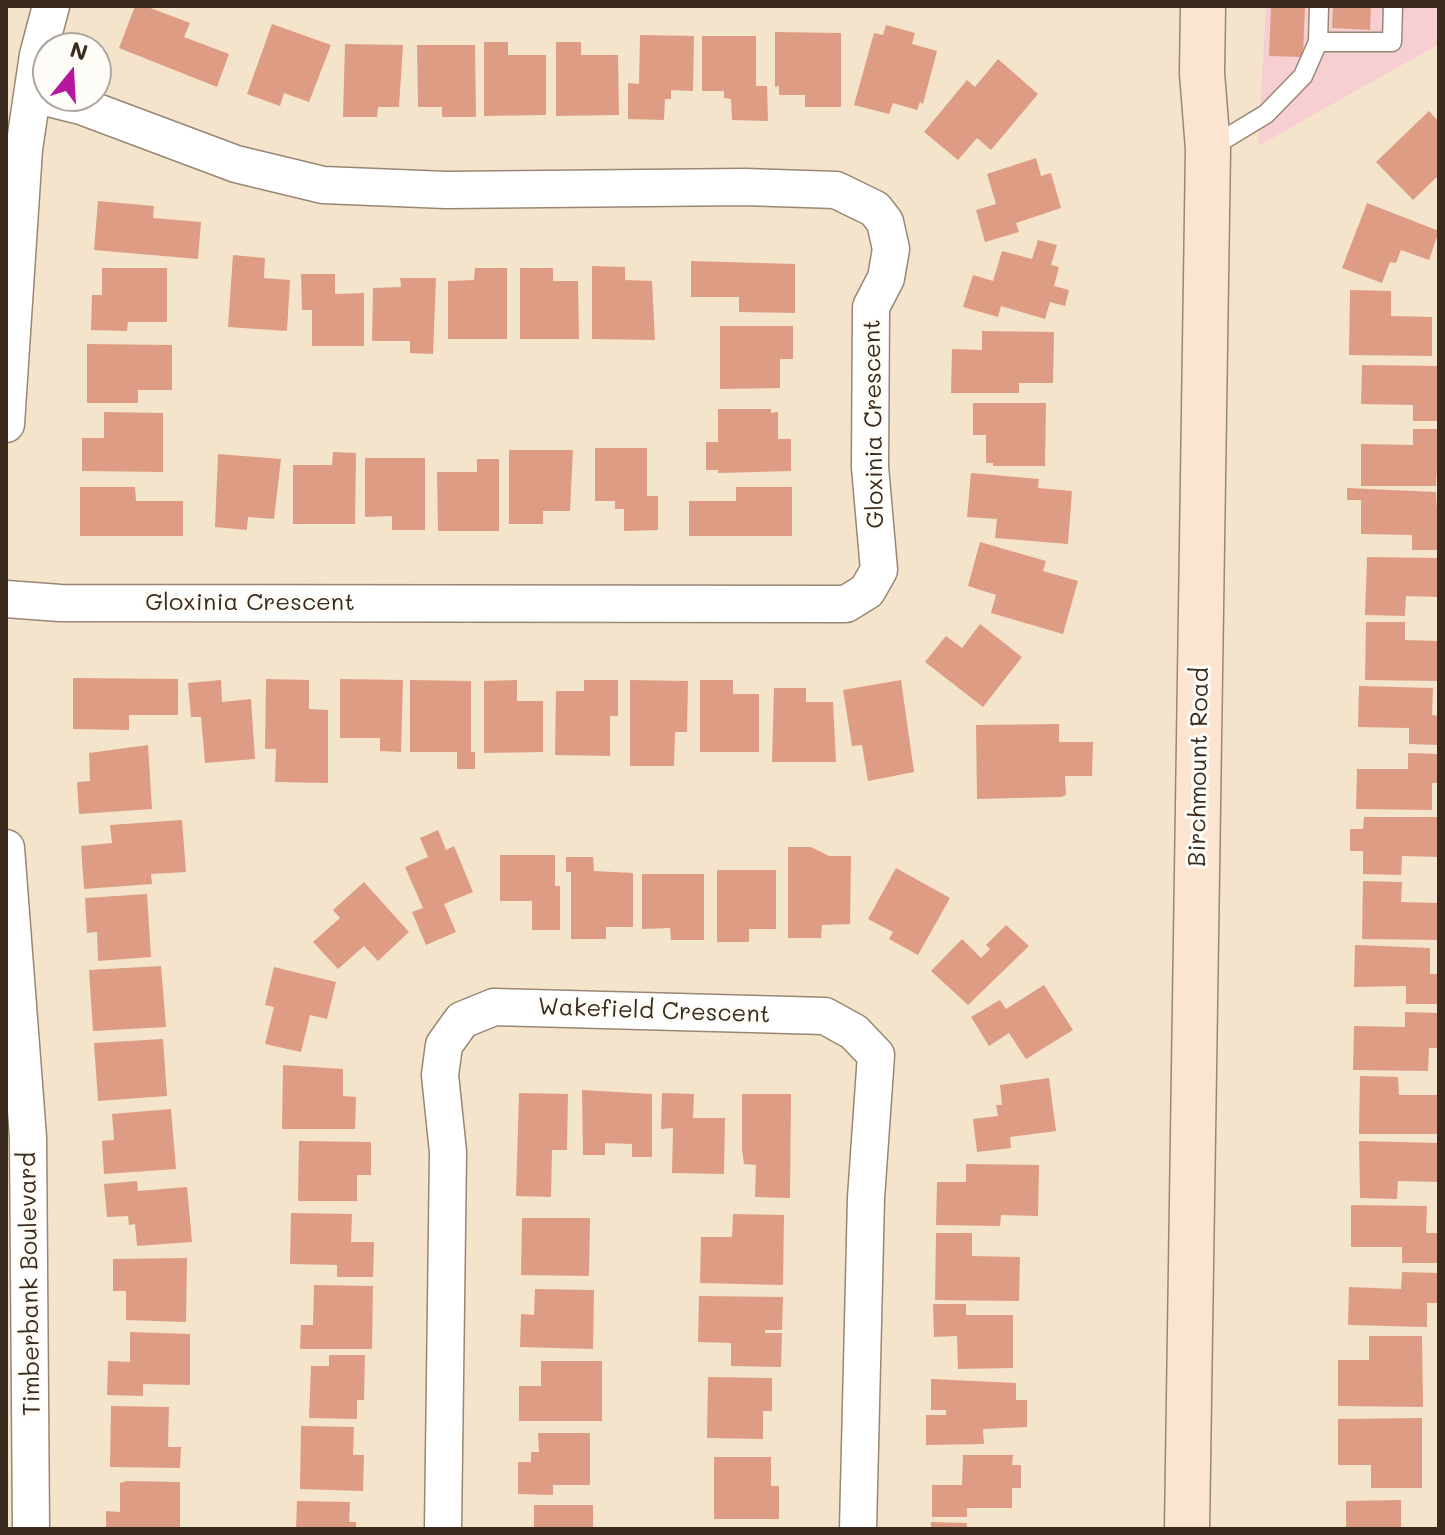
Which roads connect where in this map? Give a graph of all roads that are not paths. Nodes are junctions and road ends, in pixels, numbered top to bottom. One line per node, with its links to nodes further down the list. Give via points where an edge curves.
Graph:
1 (51, 6): 5 (street)
2 (1203, 6): 9 (main road, Birchmount Road)
3 (1319, 6): 6 (lane)
4 (1393, 6): 6 (lane, via 1392,42)
5 (44, 32)
6 (1318, 42): 9 (lane, via 1303,76 1266,114)
7 (32, 100): 10 (street, via 24,149)
8 (97, 112): 11 (street, Gloxinia Crescent, via 236,164 323,185 836,190 875,209 885,222 891,249 886,278 871,307 870,467 879,570 867,591 846,604)
9 (1208, 149): 16 (main road, Birchmount Road)
10 (6, 424)
11 (6, 599)
12 (6, 848): 13 (street, Timberbank Boulevard, via 28,1137)
13 (31, 1529)
14 (443, 1529): 15 (street, Wakefield Crescent, via 448,1152 440,1075 444,1045 462,1020 494,1007 825,1016 854,1032 876,1055 866,1198)
15 (858, 1529)
16 (1187, 1529)

